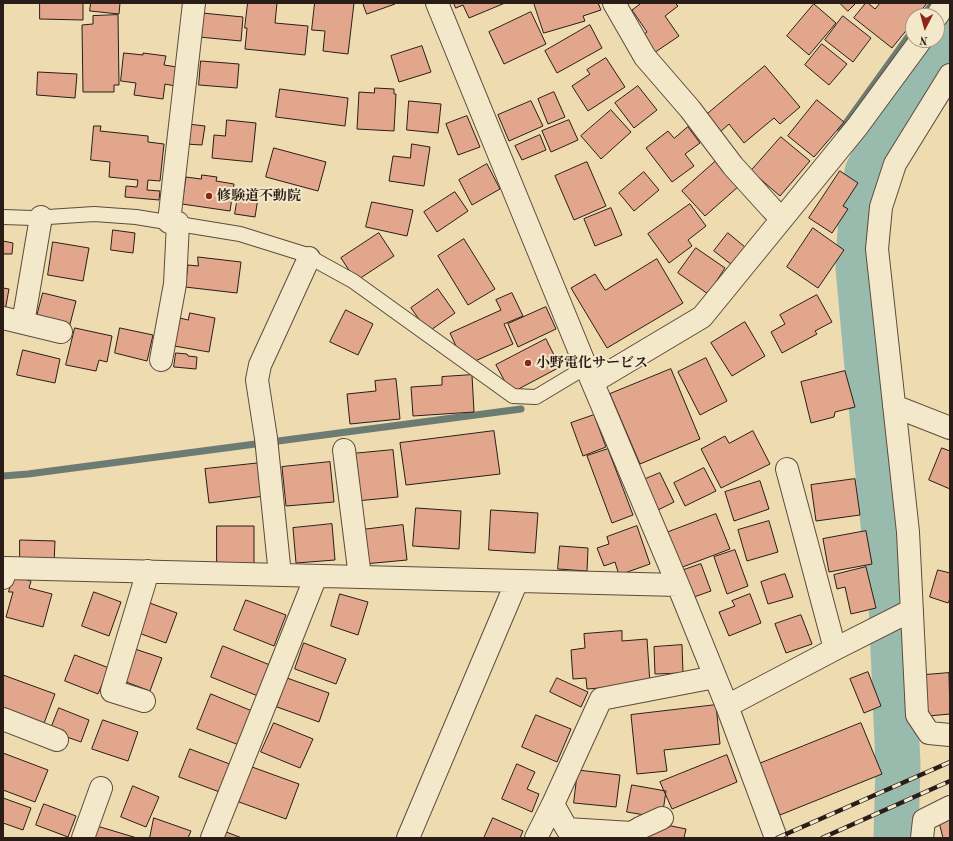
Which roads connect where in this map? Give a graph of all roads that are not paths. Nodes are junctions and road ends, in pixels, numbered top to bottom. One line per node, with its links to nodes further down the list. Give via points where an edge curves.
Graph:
1 (194, 3): 9 (street)
2 (437, 3): 14 (street)
3 (614, 3): 6 (street, via 646,57 733,166)
4 (915, 48): 6 (street, via 857,127)
5 (950, 75): 15 (street, via 895,164 881,208 877,249)
6 (777, 214): 14 (street, via 702,317)
7 (3, 217): 8 (lane)
8 (41, 217): 9 (lane, via 94,214); 11 (street)
9 (173, 223): 10 (lane, via 240,234 304,254); 13 (street, via 175,284)
10 (309, 258): 14 (lane, via 353,281 513,396 536,397); 20 (street, via 260,365 257,380)
11 (13, 320): 12 (street)
12 (61, 332)
13 (161, 360)
14 (590, 375): 25 (street)
15 (894, 406): 16 (street); 26 (street, via 908,532)
16 (950, 428)
17 (344, 450): 22 (street)
18 (787, 469): 27 (street)
19 (148, 572): 20 (street); 23 (street, via 6,568); 29 (street, via 112,691)
20 (280, 575): 21 (street)
21 (316, 576): 22 (street); 39 (street)
22 (360, 577): 24 (street)
23 (3, 578)
24 (518, 581): 25 (street); 40 (street)
25 (678, 585): 28 (street)
26 (907, 613): 27 (street); 32 (street, via 917,715 929,734)
27 (835, 649): 30 (street)
28 (715, 677): 30 (street); 35 (street, via 601,699)
29 (144, 701)
30 (727, 706): 42 (street)
31 (3, 719): 33 (street)
32 (950, 735)
33 (57, 740)
34 (101, 788): 38 (street)
35 (553, 804): 37 (street, via 567,829 632,834); 41 (street)
36 (950, 807): 43 (street, via 924,820)
37 (662, 818)
38 (83, 838)
39 (212, 838)
40 (408, 838)
41 (536, 838)
42 (776, 838)
43 (922, 838)

